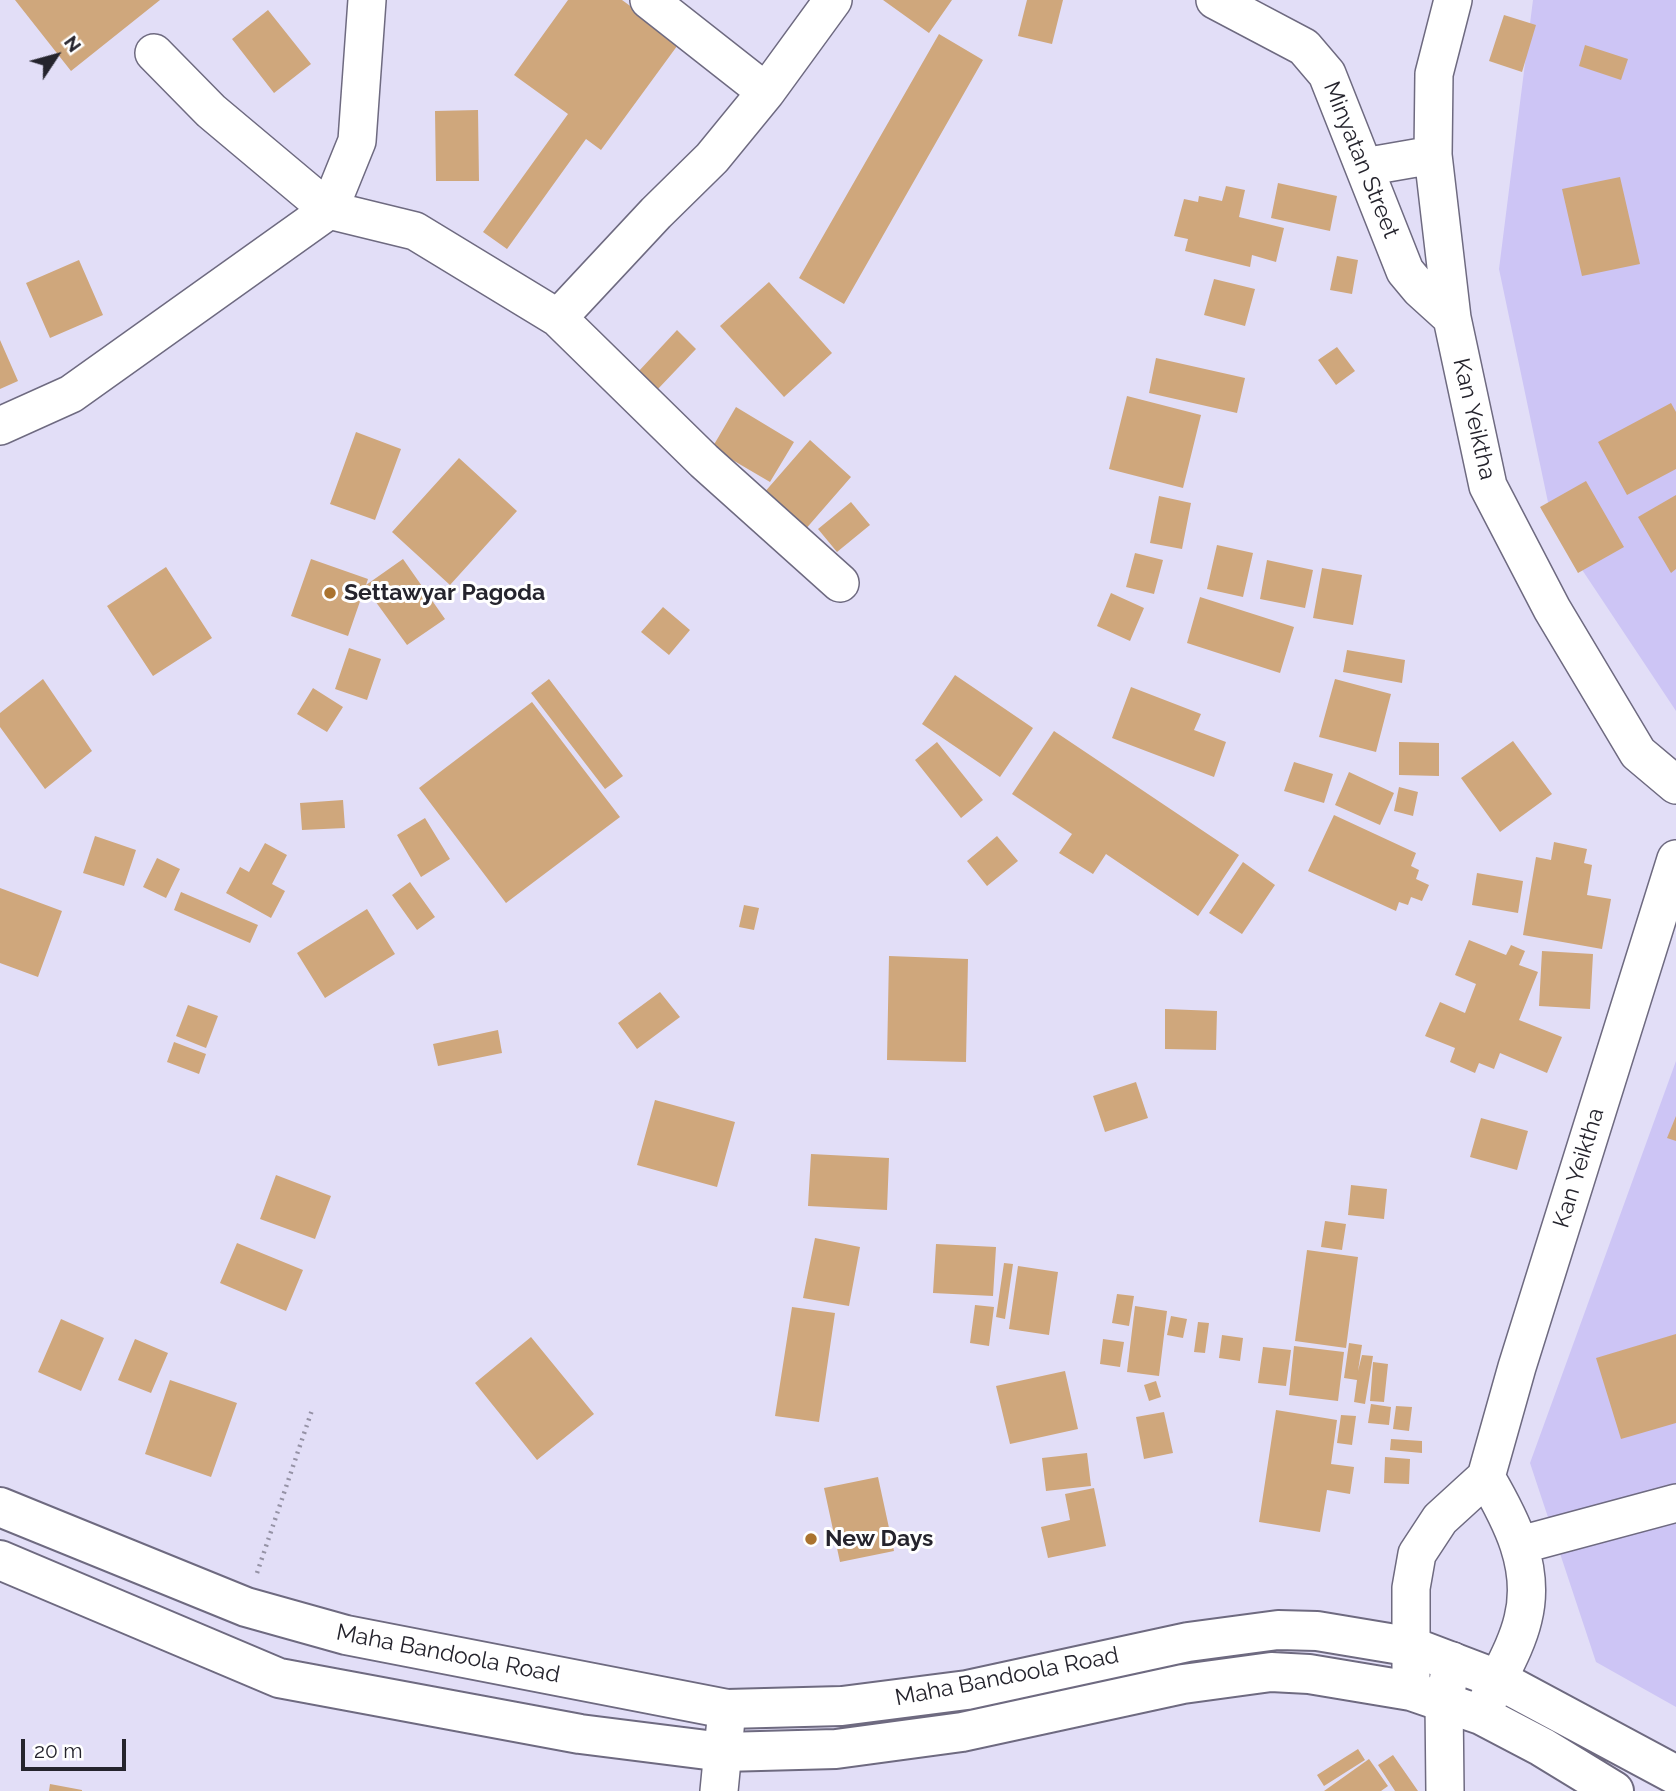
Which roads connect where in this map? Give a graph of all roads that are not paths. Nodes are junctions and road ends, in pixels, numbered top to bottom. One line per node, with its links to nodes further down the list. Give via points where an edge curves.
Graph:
1 (368, 0): 10 (street, via 357,141)
2 (649, 0): 7 (street)
3 (834, 0): 7 (street)
4 (1215, 0): 9 (street, Minyatan Street, via 1304,47 1327,74)
5 (1453, 0): 8 (street, Kan Yeiktha, via 1434,74)
6 (154, 53): 10 (street, via 211,111)
7 (766, 92): 11 (street, via 712,158)
8 (1433, 155): 9 (street); 12 (street, Kan Yeiktha)
9 (1364, 167): 12 (street, Minyatan Street, via 1405,271)
10 (330, 210): 11 (street, via 415,231); 13 (street, via 71,394)
11 (558, 317): 14 (street, via 704,461)
12 (1452, 318): 15 (street, Kan Yeiktha, via 1488,486 1552,608 1639,753)
13 (0, 426)
14 (839, 583)
15 (1676, 785)
16 (1676, 859): 17 (street, Kan Yeiktha)
17 (1486, 1477): 20 (street); 22 (street, via 1440,1519 1417,1554 1411,1588)
18 (1676, 1503): 20 (street)
19 (0, 1507): 26 (main road, Maha Bandoola Road, via 246,1607 346,1635)
20 (1520, 1545): 24 (street, via 1527,1600)
21 (0, 1560): 28 (main road, Maha Bandoola Road, via 279,1678 580,1734)
22 (1413, 1647): 23 (main road, Maha Bandoola Road); 25 (street); 26 (main road, Maha Bandoola Road, via 1317,1630 1278,1630 1188,1642 967,1690 842,1706)
23 (1452, 1661): 24 (main road, Maha Bandoola Road); 25 (street)
24 (1497, 1679): 27 (street); 29 (main road, Maha Bandoola Road)
25 (1427, 1696): 27 (main road, Maha Bandoola Road); 28 (main road, Maha Bandoola Road, via 1309,1674 1271,1672 1183,1684 962,1732 836,1749); 31 (street)
26 (727, 1709): 28 (street)
27 (1481, 1715): 32 (main road, Maha Bandoola Road)
28 (723, 1752): 30 (street)
29 (1676, 1775)
30 (719, 1791)
31 (1445, 1791)
32 (1614, 1791)

